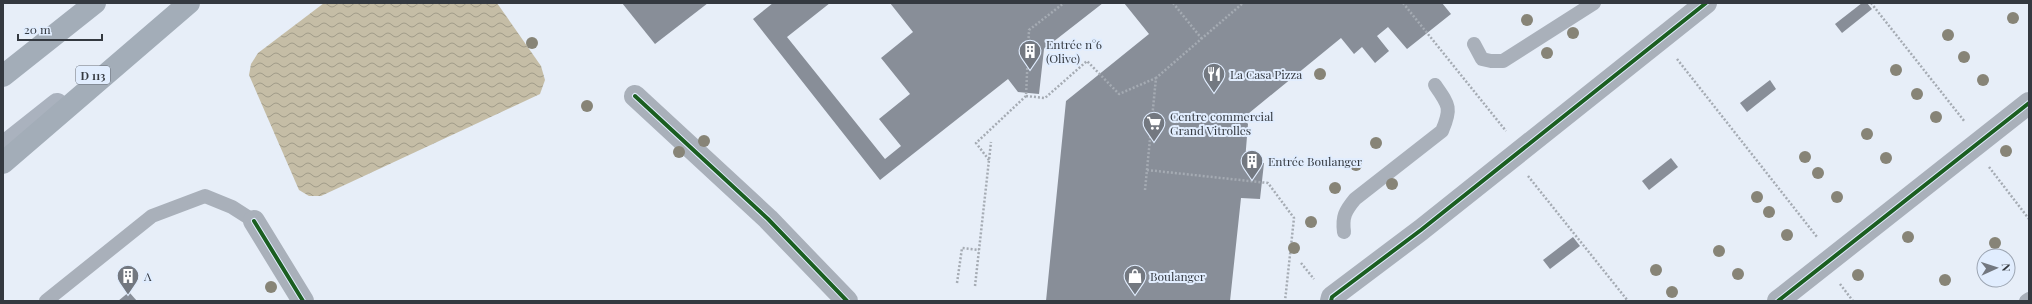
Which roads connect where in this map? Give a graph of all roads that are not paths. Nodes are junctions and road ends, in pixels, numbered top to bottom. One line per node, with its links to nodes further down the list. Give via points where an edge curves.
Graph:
1 (95, 3): 7 (highway)
2 (183, 3): 11 (main road, D 113)
3 (189, 3): 12 (highway)
4 (1594, 3): 6 (lane, via 1503,61 1482,59)
5 (1706, 3): 19 (street)
6 (1474, 44)
7 (3, 76)
8 (1435, 85): 14 (lane, via 1447,102 1448,117 1442,131 1355,199 1345,211 1342,220)
9 (635, 96): 18 (street, via 768,219)
10 (2029, 103): 20 (street)
11 (3, 147)
12 (3, 163)
13 (254, 221): 16 (lane, via 232,207 204,196 152,216); 17 (street)
14 (1344, 232)
15 (2029, 299): 21 (lane)
16 (46, 301)
17 (303, 301)
18 (847, 301)
19 (1331, 301)
20 (1778, 301)
21 (2026, 301)

